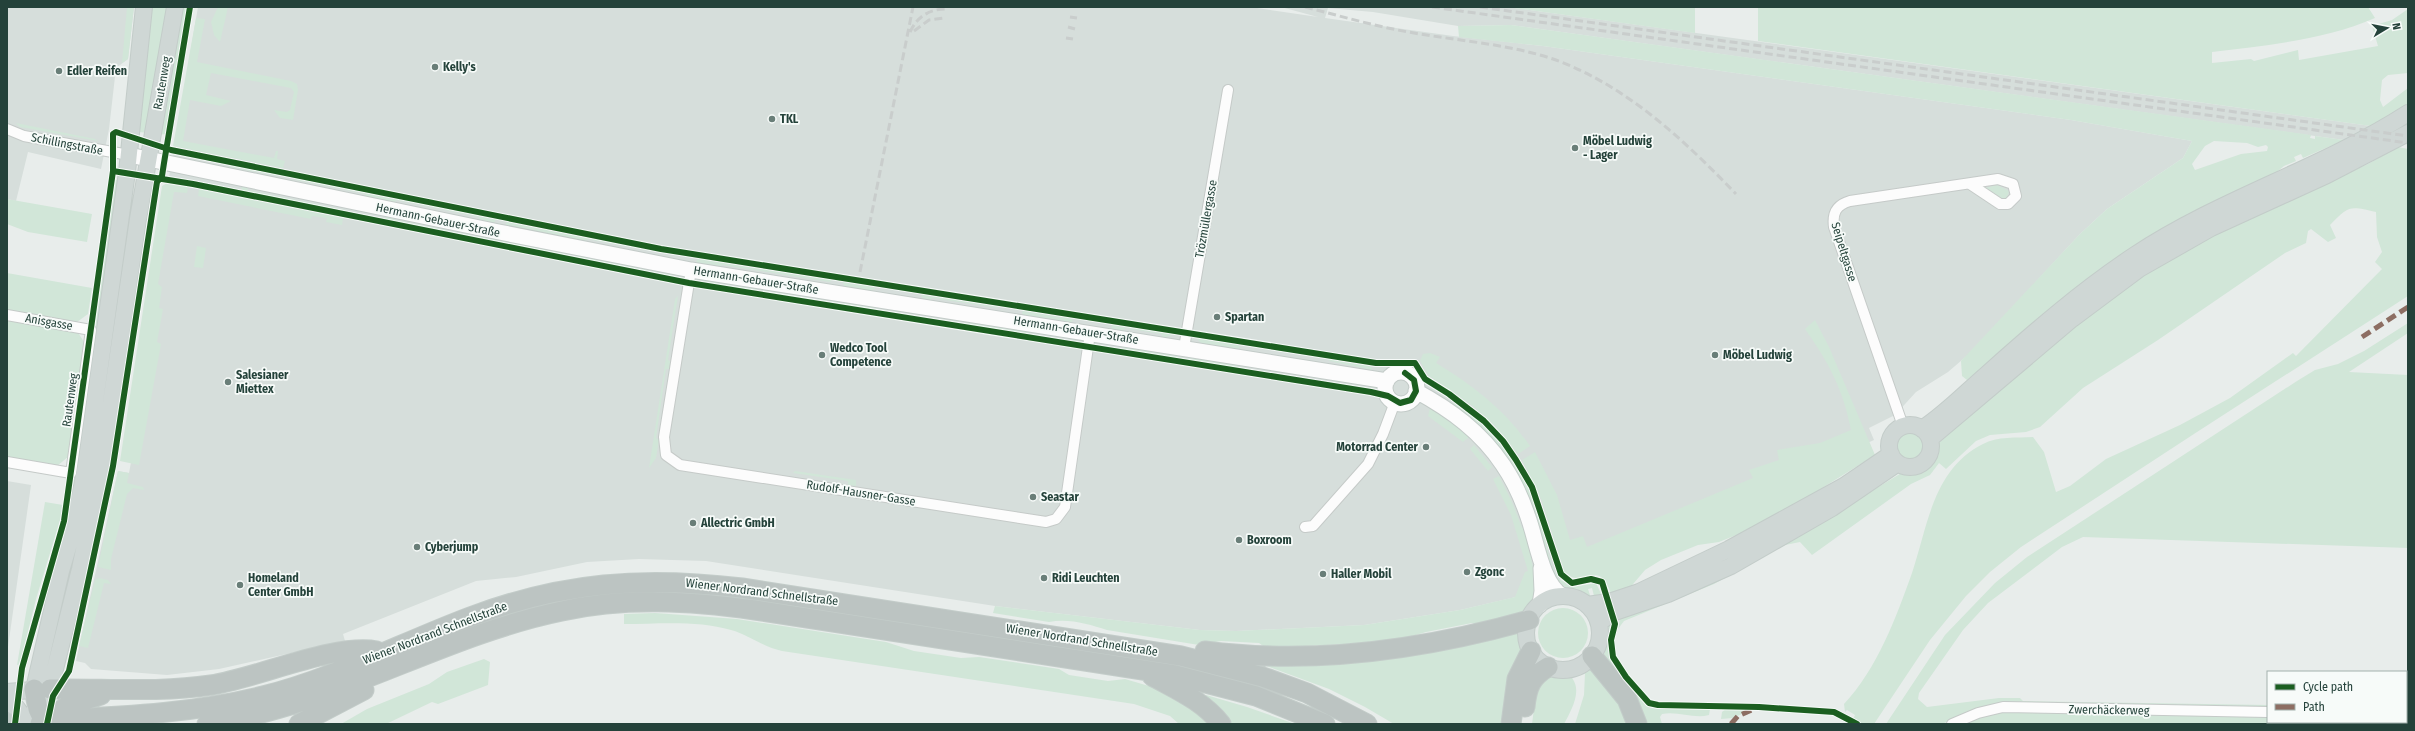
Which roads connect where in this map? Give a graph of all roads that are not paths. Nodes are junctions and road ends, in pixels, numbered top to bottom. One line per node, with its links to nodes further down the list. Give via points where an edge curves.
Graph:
1 (144, 7): 7 (main road, Rautenweg)
2 (175, 7): 8 (main road, Rautenweg)
3 (1228, 90): 14 (street, Trözmüllergasse)
4 (2408, 113): 19 (main road, via 2346,150 2199,219 2136,254 2071,302 1958,402)
5 (7, 129): 7 (street, Schillingstraße, via 24,136)
6 (2408, 133): 19 (main road, via 2327,175 2211,228 2139,269)
7 (129, 155): 8 (street, Hermann-Gebauer-Straße); 35 (main road, Rautenweg, via 86,466 74,527 59,579)
8 (148, 159): 10 (street, Hermann-Gebauer-Straße); 35 (main road, Rautenweg, via 126,291 102,464 80,569)
9 (1970, 184): 18 (street, Seipeltgasse, via 1850,201 1838,207 1834,213 1834,227)
10 (692, 270): 13 (street, Hermann-Gebauer-Straße); 13 (street, Rudolf-Hausner-Gasse, via 664,437 666,456 680,465 696,468 1046,522 1056,519 1065,507)
11 (7, 315): 12 (street, Anisgasse)
12 (91, 330): 21 (street, Rautenweg, via 71,473)
13 (1090, 333): 14 (street, Hermann-Gebauer-Straße)
14 (1184, 348): 15 (street, Hermann-Gebauer-Straße)
15 (1387, 380): 16 (street, via 1394,373 1405,373 1414,380); 17 (street, via 1386,392)
16 (1416, 391): 17 (street, via 1411,400); 23 (street, via 1460,418 1478,434 1504,466 1518,491)
17 (1395, 402): 22 (street, via 1368,464 1313,526)
18 (1903, 426): 19 (main road, via 1913,425); 20 (main road, via 1897,429 1890,440)
19 (1926, 434): 20 (main road, via 1930,452 1922,463 1910,467)
20 (1894, 458): 25 (main road, via 1704,561 1639,592 1609,602); 27 (main road, via 1832,508 1731,566 1668,594 1612,613)
21 (7, 462)
22 (1305, 527)
23 (1540, 559): 24 (street, via 1556,590); 26 (street, via 1542,591)
24 (1563, 596): 25 (main road, via 1576,598); 26 (main road, via 1552,598)
25 (1587, 605): 27 (main road)
26 (1534, 613): 28 (main road, via 1527,641); 30 (highway, via 1445,640 1358,652 1268,656 1201,650)
27 (1599, 623): 31 (main road, via 1598,646)
28 (1531, 651): 32 (main road); 47 (highway, via 1517,679)
29 (384, 652): 30 (highway, Wiener Nordrand Schnellstraße, via 469,618 548,593 610,583 642,581 706,583 742,588); 36 (highway, via 366,649 332,655 212,685); 40 (highway, Wiener Nordrand Schnellstraße, via 298,685 217,706 157,714)
30 (1181, 656): 46 (highway, Wiener Nordrand Schnellstraße, via 1263,677 1307,693)
31 (1592, 656): 32 (main road, via 1575,668 1562,670); 49 (highway, via 1627,699)
32 (1548, 667): 48 (highway, via 1529,683)
33 (1140, 670): 34 (highway, Wiener Nordrand Schnellstraße, via 754,610 657,601 591,605 524,620); 44 (highway, via 1192,698); 45 (highway, Wiener Nordrand Schnellstraße, via 1217,684 1256,696)
34 (376, 674): 42 (highway, Wiener Nordrand Schnellstraße, via 280,709); 43 (highway, via 373,686)
35 (42, 689): 36 (highway); 37 (main road); 41 (highway)
36 (119, 689): 41 (highway, via 69,704)
37 (7, 692)
38 (7, 702): 41 (main road)
39 (2267, 712): 50 (street, Zwerchäckerweg, via 2003,707 1978,713)
40 (64, 719)
41 (35, 722)
42 (207, 724)
43 (299, 724)
44 (1221, 724)
45 (1325, 724)
46 (1367, 724)
47 (1512, 724)
48 (1524, 724)
49 (1637, 724)
50 (1952, 724)

